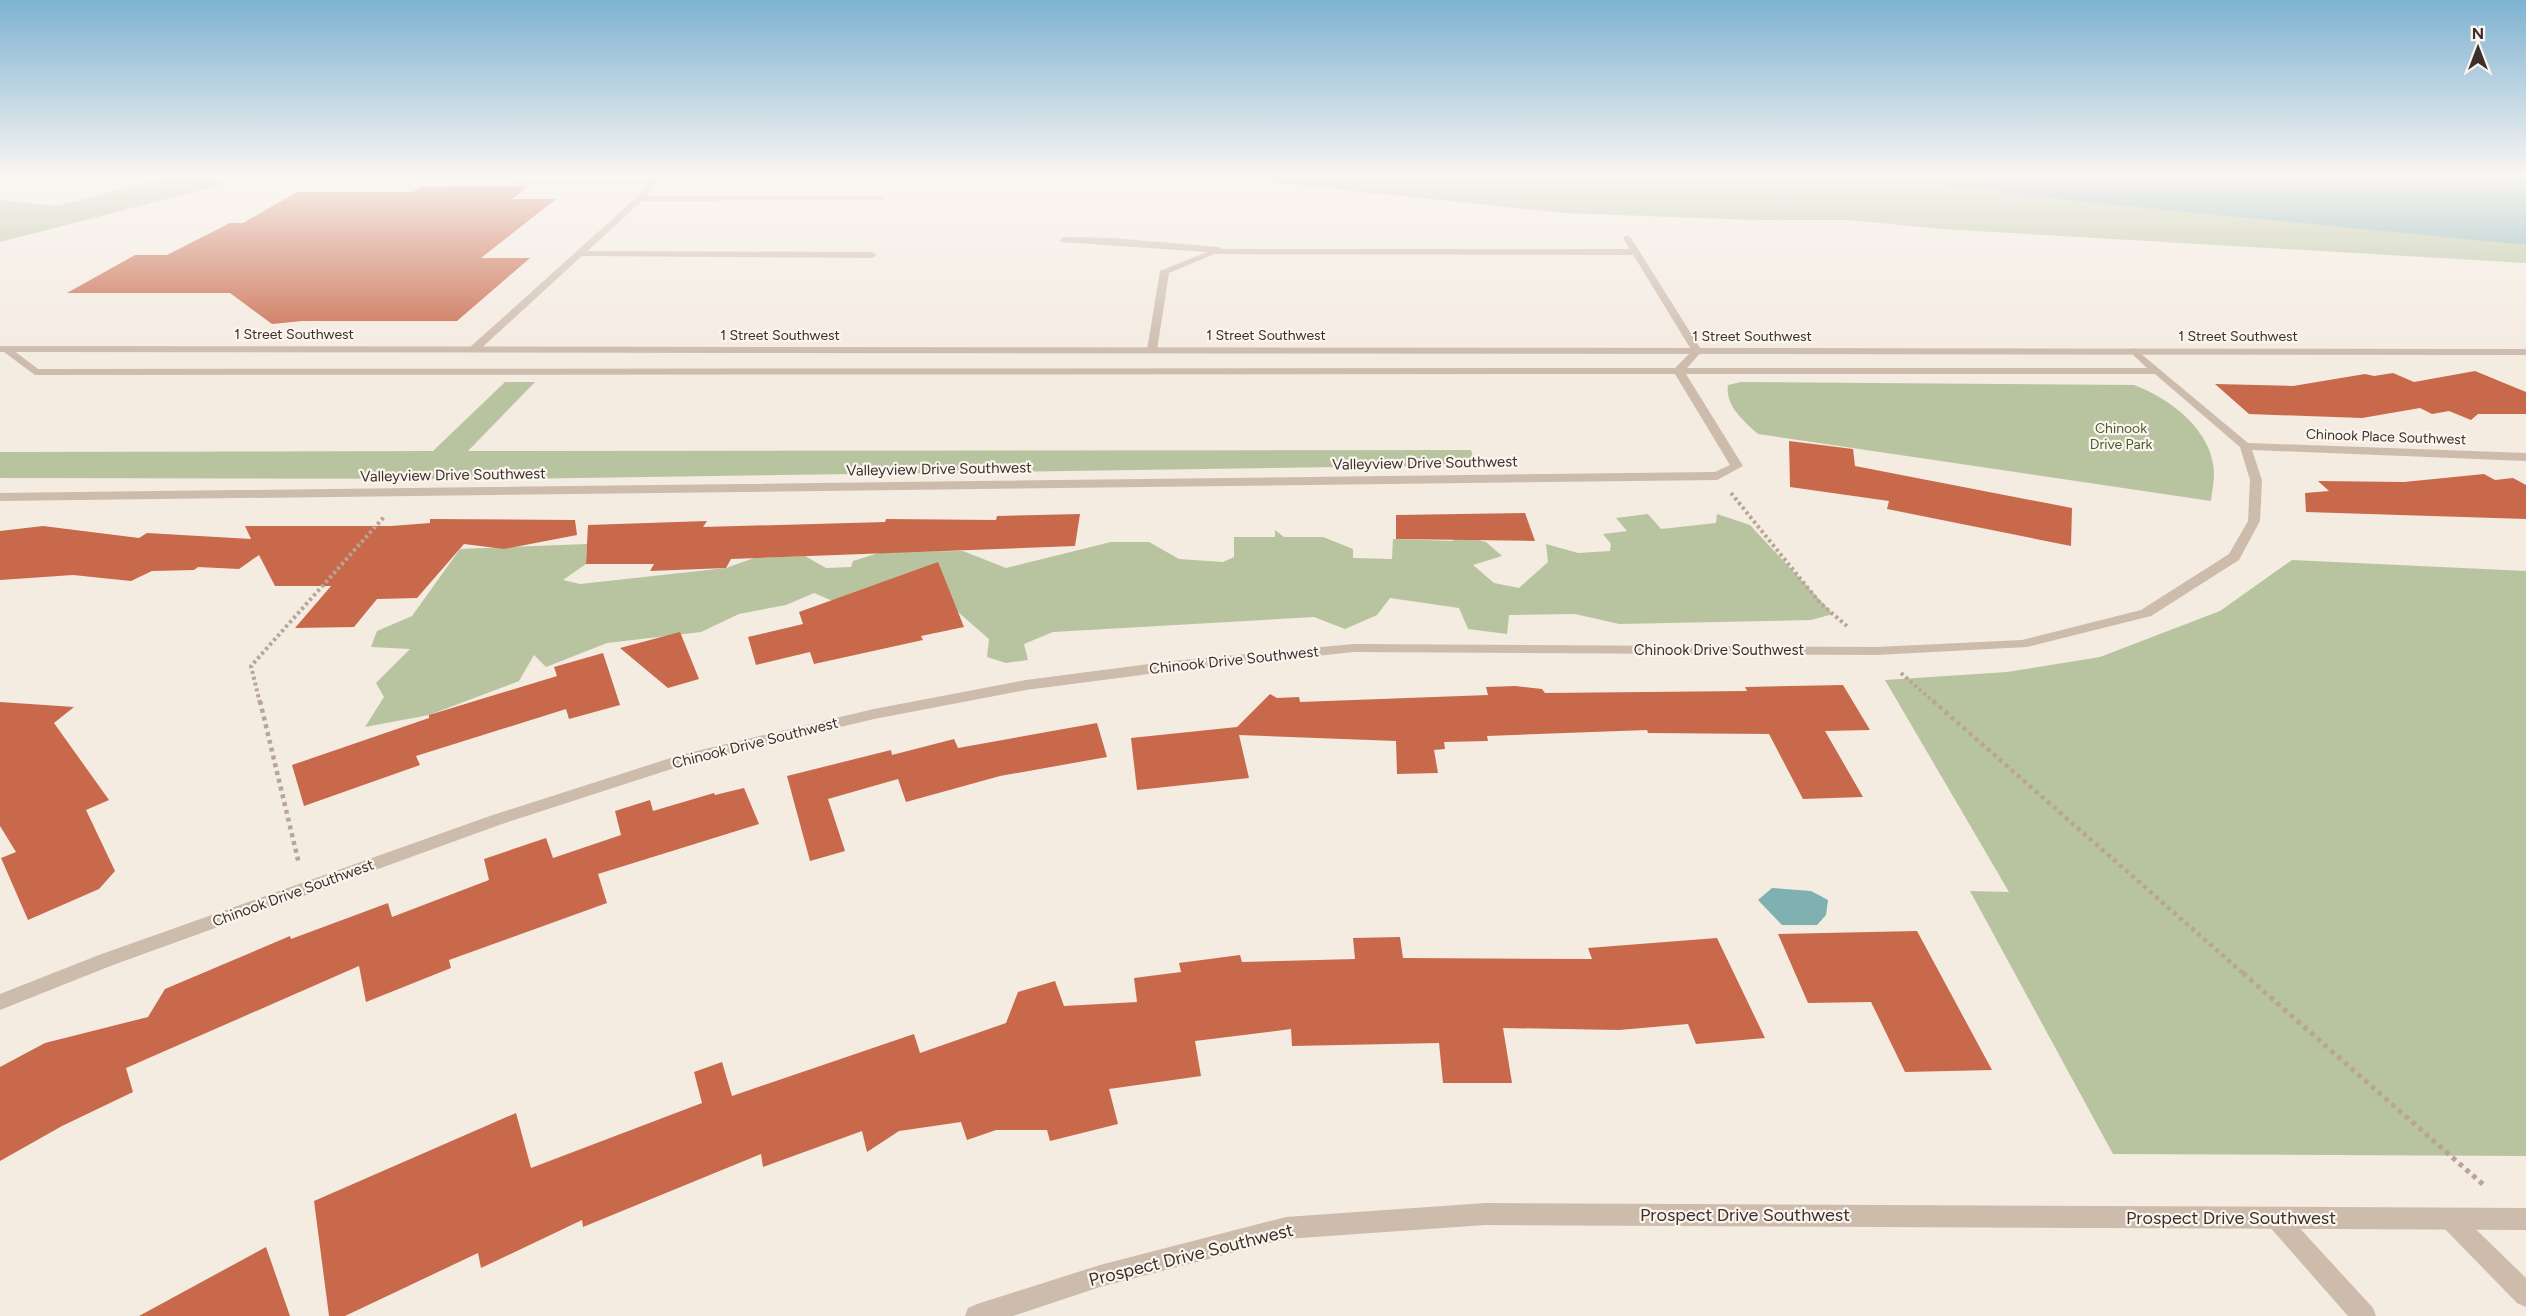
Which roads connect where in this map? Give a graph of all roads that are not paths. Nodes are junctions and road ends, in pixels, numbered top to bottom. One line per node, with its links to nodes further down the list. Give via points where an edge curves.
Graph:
1 (599, 236): 6 (street)
2 (1627, 238): 5 (street)
3 (1064, 240): 4 (street, via 1220,250)
4 (1213, 252): 5 (street); 10 (street, via 1165,272)
5 (1634, 252): 11 (street)
6 (580, 254): 7 (street); 9 (street)
7 (872, 255)
8 (2, 349): 9 (street, 1 Street Southwest); 14 (street, 1 Street Southwest, via 35,372)
9 (472, 350): 10 (street, 1 Street Southwest)
10 (1152, 350): 11 (street, 1 Street Southwest)
11 (1697, 351): 12 (street, 1 Street Southwest); 14 (street)
12 (2134, 351): 13 (street, 1 Street Southwest); 15 (street)
13 (2526, 352)
14 (1678, 371): 15 (street, 1 Street Southwest); 18 (street, Valleyview Drive Southwest, via 1737,466 1717,476)
15 (2157, 371): 16 (street)
16 (2245, 446): 17 (street, Chinook Place Southwest); 19 (street, Chinook Drive Southwest, via 2256,480 2254,521 2234,557 2146,613 2022,644 1876,651 1354,648 1026,685 874,714 686,759 496,820)
17 (2526, 457)
18 (0, 496)
19 (0, 1002)
20 (2276, 1218): 21 (street, Prospect Drive Southwest); 24 (street, Prospect Drive Southwest, via 1485,1214 1286,1228 1100,1276); 25 (street)
21 (2450, 1219): 22 (street, Prospect Drive Southwest); 23 (street)
22 (2524, 1219)
23 (2526, 1295)
24 (977, 1316)
25 (2364, 1316)

